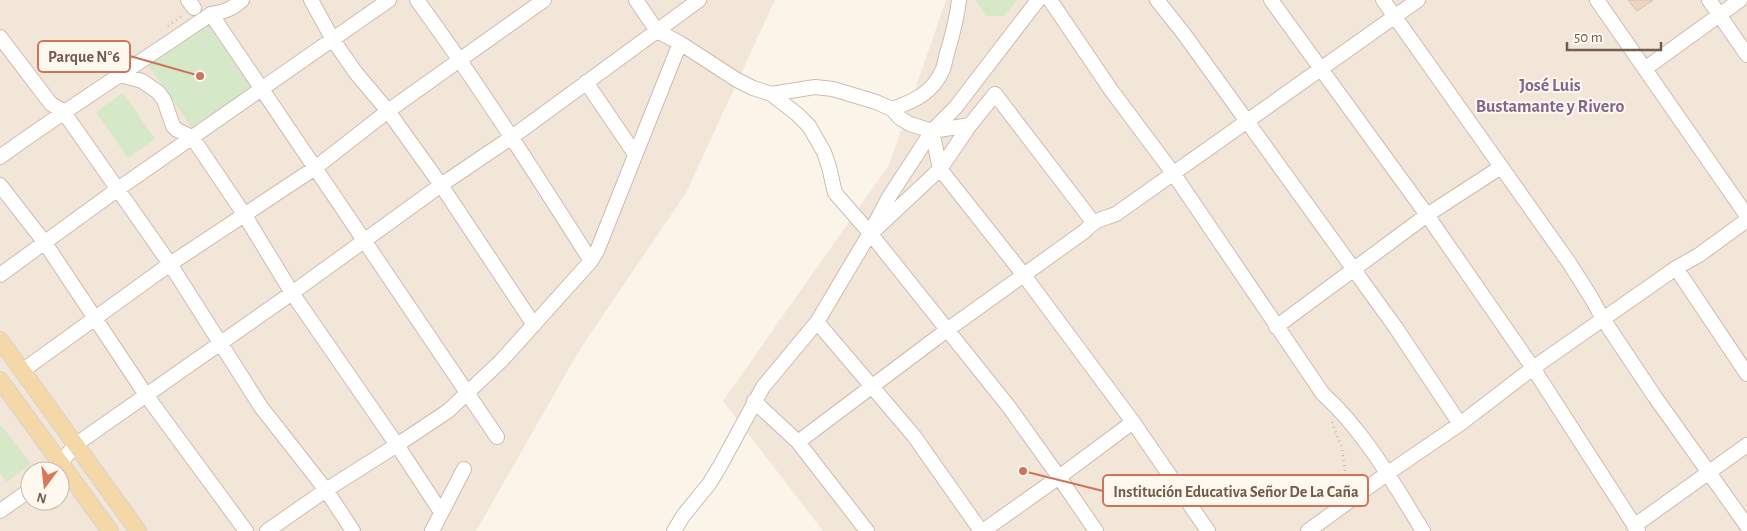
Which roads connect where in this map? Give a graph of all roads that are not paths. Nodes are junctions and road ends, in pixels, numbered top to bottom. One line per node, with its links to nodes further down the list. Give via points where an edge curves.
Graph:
1 (242, 0): 18 (street, via 233,8)
2 (311, 0): 23 (street)
3 (389, 0): 23 (street)
4 (417, 0): 26 (street)
5 (636, 0): 21 (street)
6 (698, 0): 21 (street)
7 (959, 0): 33 (street, via 952,37 937,80 914,101)
8 (1038, 0): 38 (street, via 954,108)
9 (1157, 0): 36 (street)
10 (1271, 0): 28 (street)
11 (1383, 0): 20 (street)
12 (1418, 0): 20 (street)
13 (1597, 0): 27 (street)
14 (1709, 0): 19 (street)
15 (1740, 0): 19 (street)
16 (1053, 1): 46 (street, via 1111,90)
17 (536, 2): 26 (street)
18 (211, 14): 29 (street); 31 (street)
19 (1719, 15): 25 (street); 27 (street)
20 (1394, 16): 28 (street); 43 (street)
21 (656, 31): 24 (street); 30 (street)
22 (0, 37): 34 (street, via 51,104)
23 (334, 40): 31 (street); 35 (street)
24 (680, 44): 32 (street, via 737,80); 41 (street)
25 (1747, 55)
26 (461, 60): 35 (street); 40 (street)
27 (1646, 68): 52 (street)
28 (1321, 69): 36 (street); 51 (street)
29 (121, 75): 34 (street); 39 (street, via 142,81 158,92 173,126)
30 (586, 82): 40 (street); 41 (street)
31 (261, 90): 39 (street); 44 (street)
32 (771, 94): 33 (street, via 815,87 854,95); 54 (street, via 809,126 824,152 835,193)
33 (892, 109): 38 (street, via 910,124)
34 (63, 111): 42 (street); 49 (street)
35 (388, 111): 44 (street); 48 (street)
36 (1246, 120): 46 (street); 60 (street)
37 (970, 125): 38 (street); 45 (street); 53 (street, via 994,94)
38 (932, 131): 45 (street); 54 (street)
39 (192, 137): 49 (street); 50 (street)
40 (512, 137): 48 (street); 57 (street)
41 (636, 154): 57 (street)
42 (0, 157)
43 (1501, 167): 51 (street); 65 (street, via 1570,264)
44 (314, 168): 50 (street); 55 (street)
45 (940, 169): 54 (street); 61 (street)
46 (1173, 174): 53 (street, via 1116,214); 68 (street)
47 (0, 185): 56 (street)
48 (441, 185): 55 (street); 67 (street)
49 (118, 188): 56 (street); 58 (street)
50 (244, 214): 58 (street); 63 (street)
51 (1427, 215): 60 (street); 72 (street)
52 (1747, 218): 59 (street, via 1699,255)
53 (1093, 222): 61 (street)
54 (870, 233): 66 (street); 69 (street)
55 (366, 240): 63 (street); 77 (street)
56 (45, 243): 62 (street); 64 (street)
57 (591, 261): 67 (street)
58 (170, 264): 64 (street); 71 (street)
59 (1676, 268): 65 (street); 74 (street)
60 (1354, 271): 68 (street); 81 (street)
61 (1023, 274): 69 (street); 80 (street)
62 (0, 275)
63 (292, 293): 71 (street); 85 (street)
64 (94, 318): 73 (street); 78 (street)
65 (1603, 320): 72 (street); 90 (street)
66 (817, 322): 76 (street); 79 (street)
67 (534, 325): 77 (street)
68 (1276, 327): 91 (street, via 1323,394 1341,410)
69 (948, 330): 76 (street); 92 (street)
70 (0, 340): 73 (main road)
71 (219, 343): 78 (street); 94 (street, via 261,407)
72 (1533, 368): 81 (street); 99 (street)
73 (22, 371): 84 (main road)
74 (1747, 374)
75 (0, 380): 87 (main road)
76 (871, 386): 83 (street); 108 (street, via 914,436)
77 (467, 393): 82 (street); 85 (street, via 448,411)
78 (146, 395): 84 (street); 102 (street)
79 (754, 401): 83 (street); 106 (street, via 709,484 682,516)
80 (1133, 422): 92 (street); 110 (street)
81 (1460, 424): 91 (street)
82 (498, 437)
83 (798, 442): 107 (street)
84 (75, 445): 88 (street); 101 (main road)
85 (397, 445): 94 (street); 97 (street)
86 (1747, 445): 90 (street)
87 (53, 461)
88 (62, 461)
89 (464, 469): 97 (street)
90 (1709, 472): 98 (street); 99 (street)
91 (1388, 473): 111 (street); 112 (street)
92 (1059, 477): 108 (street); 109 (street)
93 (70, 483): 100 (main road)
94 (326, 490): 103 (street); 104 (street)
95 (20, 497): 96 (street)
96 (0, 511)
97 (441, 512): 105 (street)
98 (1747, 526)
99 (1636, 528)
100 (110, 531)
101 (138, 531)
102 (246, 531)
103 (267, 531)
104 (353, 531)
105 (432, 531)
106 (674, 531)
107 (867, 531)
108 (982, 531)
109 (1096, 531)
110 (1208, 531)
111 (1309, 531)
112 (1423, 531)

